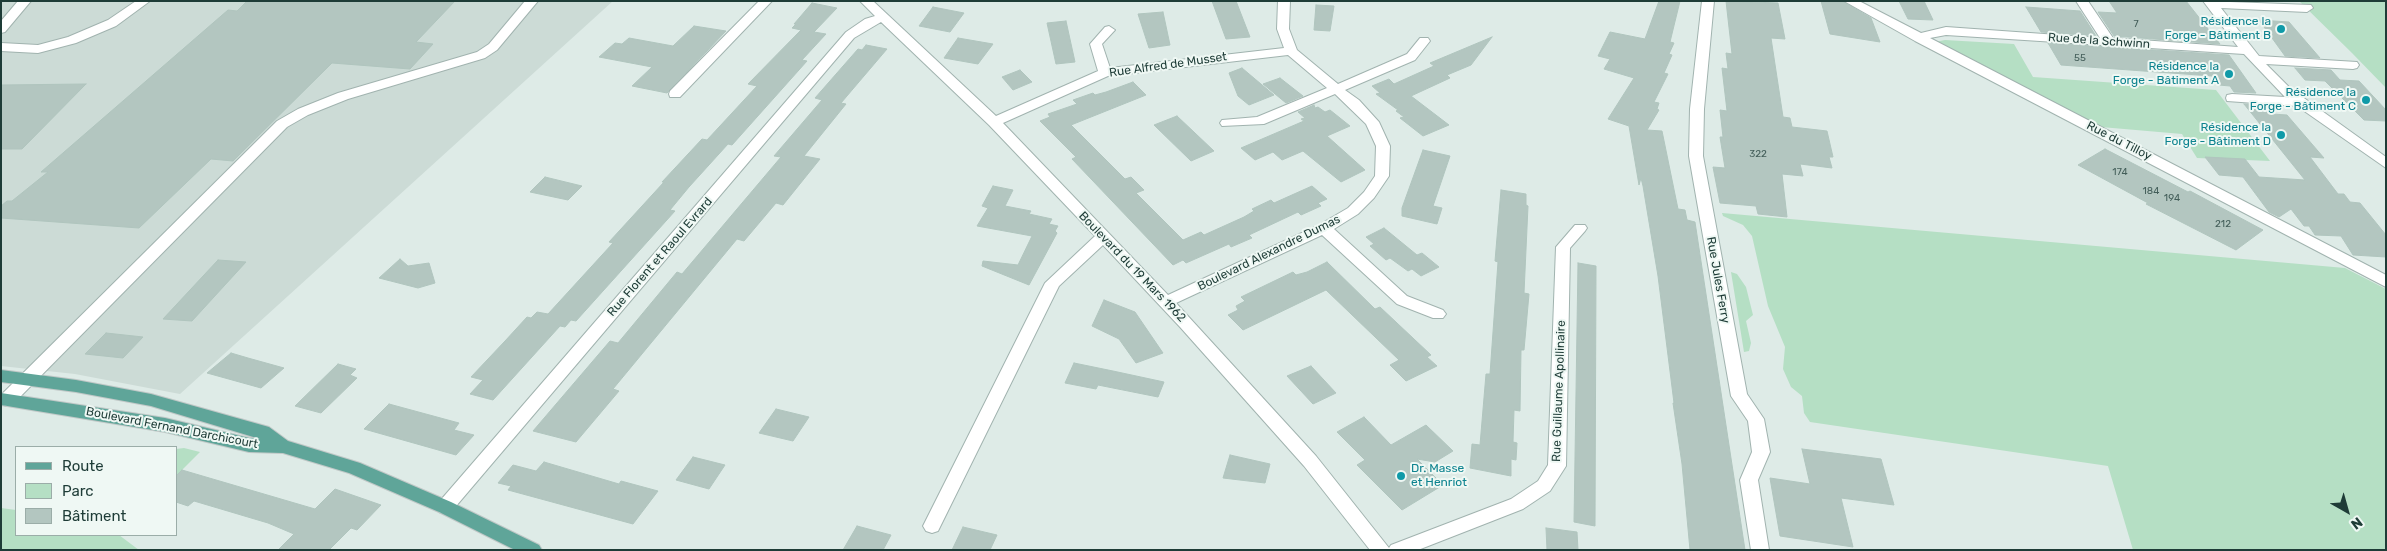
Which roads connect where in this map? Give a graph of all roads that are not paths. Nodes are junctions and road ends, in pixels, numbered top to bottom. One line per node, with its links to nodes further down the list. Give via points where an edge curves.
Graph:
1 (25, 1): 13 (street)
2 (144, 1): 18 (street, via 112,24 72,40 38,49)
3 (532, 1): 37 (street, via 493,48 481,55 343,96 282,124)
4 (766, 1): 24 (street)
5 (866, 1): 12 (street, Boulevard du 19 Mars 1962)
6 (1284, 1): 19 (street, Boulevard Alexandre Dumas, via 1284,28)
7 (1708, 1): 45 (street, Rue Jules Ferry, via 1697,109 1696,156 1739,396 1756,420 1761,452 1749,480)
8 (1850, 1): 15 (street, Rue du Tilloy)
9 (2082, 1): 17 (street)
10 (2210, 3): 11 (street); 20 (street)
11 (2307, 8)
12 (882, 17): 27 (street, Boulevard du 19 Mars 1962); 40 (street, Rue Florent et Raoul Evrard, via 850,35)
13 (1, 29)
14 (1110, 30): 22 (street, via 1096,44)
15 (1919, 38): 17 (street, Rue de la Schwinn, via 1946,31); 33 (street, Rue du Tilloy)
16 (1424, 41): 23 (street, via 1411,57)
17 (2109, 42): 20 (street, Rue de la Schwinn)
18 (1, 47)
19 (1291, 50): 22 (street, Rue Alfred de Musset); 23 (street, Boulevard Alexandre Dumas, via 1296,58)
20 (2252, 55): 21 (street, Rue de la Schwinn); 26 (street)
21 (2353, 65)
22 (1106, 73): 27 (street, Rue Alfred de Musset)
23 (1337, 89): 28 (street, via 1259,121); 30 (street, Boulevard Alexandre Dumas, via 1372,122 1383,146 1382,176 1353,211)
24 (674, 94)
25 (2232, 98): 26 (street)
26 (2298, 102): 29 (street)
27 (994, 122): 32 (street, Boulevard du 19 Mars 1962)
28 (1227, 123)
29 (2386, 164)
30 (1324, 228): 34 (street, Boulevard Alexandre Dumas); 35 (street, via 1402,300)
31 (1580, 228): 44 (street, Rue Guillaume Apollinaire, via 1563,247 1558,466 1544,486 1517,504)
32 (1103, 237): 34 (street, Boulevard du 19 Mars 1962); 41 (street, via 1053,283)
33 (2386, 282)
34 (1166, 302): 43 (street, Boulevard du 19 Mars 1962, via 1304,454)
35 (1438, 314)
36 (1, 376): 37 (main road, Boulevard Fernand Darchicourt)
37 (27, 379): 38 (street); 39 (main road, Boulevard Fernand Darchicourt, via 151,400 263,432)
38 (4, 399): 39 (main road, Boulevard Fernand Darchicourt, via 165,425 249,445)
39 (283, 446): 40 (main road, Boulevard Fernand Darchicourt, via 354,468)
40 (445, 507): 42 (main road, Boulevard Fernand Darchicourt)
41 (932, 526)
42 (533, 550)
43 (1381, 550)
44 (1397, 550)
45 (1760, 550)

